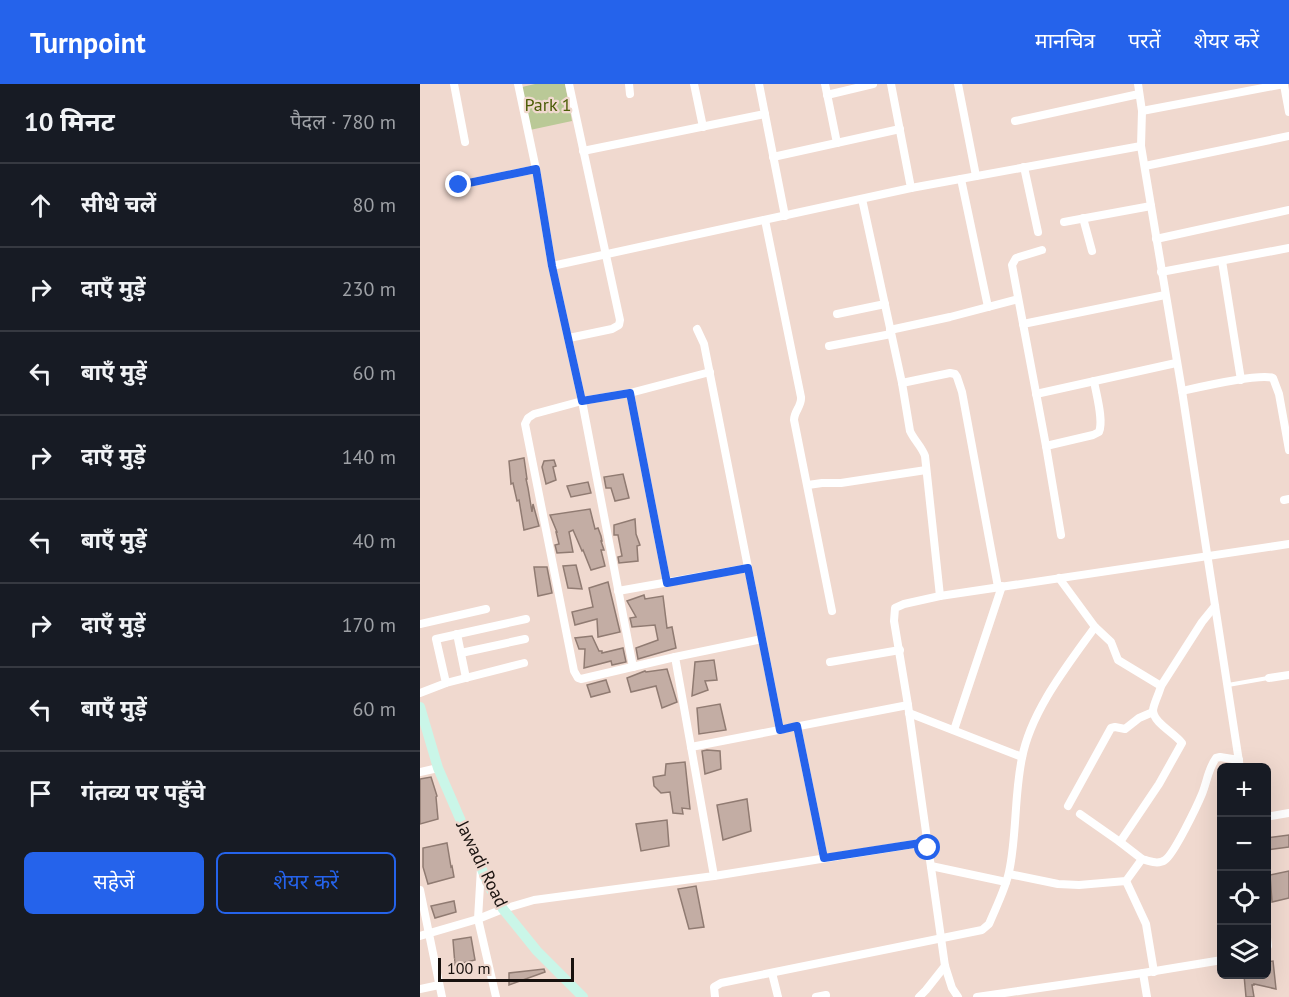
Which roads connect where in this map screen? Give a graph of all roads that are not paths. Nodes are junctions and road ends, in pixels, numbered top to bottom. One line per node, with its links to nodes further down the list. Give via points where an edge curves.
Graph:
1 (454, 84): 23 (street)
2 (518, 84): 30 (street)
3 (569, 84): 26 (street)
4 (629, 84): 13 (street)
5 (694, 84): 20 (street)
6 (759, 84): 18 (street)
7 (825, 84): 15 (street)
8 (873, 84): 15 (street)
9 (891, 84): 21 (street)
10 (958, 84): 31 (street)
11 (1138, 84): 14 (street)
12 (1286, 89): 16 (street); 17 (street)
13 (630, 94)
14 (1139, 94): 16 (street); 19 (street)
15 (827, 95): 24 (street)
16 (1142, 111): 25 (street)
17 (1289, 112)
18 (765, 114): 20 (street); 27 (street)
19 (1015, 121)
20 (703, 127): 26 (street)
21 (900, 129): 24 (street); 34 (street)
22 (1289, 136): 28 (street)
23 (465, 142)
24 (837, 143): 27 (street)
25 (1141, 146): 28 (street); 29 (street)
26 (583, 151): 47 (street)
27 (773, 157): 38 (street)
28 (1144, 166): 36 (street)
29 (1024, 167): 31 (street); 42 (street)
30 (536, 169): 33 (street); 49 (street)
31 (976, 176): 32 (street)
32 (961, 179): 34 (street); 54 (street)
33 (459, 185)
34 (911, 188): 35 (street)
35 (862, 199): 38 (street); 53 (street)
36 (1151, 206): 39 (street); 43 (street)
37 (1289, 210): 43 (street)
38 (785, 216): 40 (street)
39 (1083, 218): 41 (street); 46 (street)
40 (765, 220): 47 (street); 73 (street, via 801,397 794,420)
41 (1064, 222)
42 (1038, 232)
43 (1156, 239): 50 (street)
44 (1289, 248): 48 (street)
45 (1042, 250): 52 (street, via 1014,260)
46 (1092, 251)
47 (605, 255): 49 (street); 59 (street, via 620,325)
48 (1222, 261): 50 (street); 63 (street)
49 (552, 266): 59 (street)
50 (1161, 272): 51 (street)
51 (1165, 295): 56 (street); 61 (street)
52 (1018, 299): 54 (street); 56 (street)
53 (885, 304): 55 (street); 58 (street)
54 (988, 307): 58 (street)
55 (837, 314)
56 (1023, 324): 68 (street)
57 (697, 329): 62 (street)
58 (891, 332): 60 (street); 65 (street)
59 (569, 338): 69 (street)
60 (829, 346)
61 (1176, 363): 64 (street); 66 (street)
62 (710, 372): 67 (street); 77 (street)
63 (1241, 380): 66 (street); 71 (street, via 1273,378)
64 (1094, 381): 68 (street); 70 (street, via 1101,420 1099,432)
65 (902, 383): 72 (street, via 910,431 924,453); 80 (street, via 950,373 957,377)
66 (1182, 391): 76 (street)
67 (630, 393): 69 (street); 79 (street)
68 (1036, 394): 70 (street)
69 (582, 401): 81 (street); 97 (street, via 530,415 526,429 574,671 582,679)
70 (1046, 446): 74 (street)
71 (1289, 450)
72 (926, 470): 73 (street); 82 (street)
73 (808, 485): 85 (street)
74 (1061, 535)
75 (1289, 544): 76 (street)
76 (1207, 555): 78 (street); 83 (street)
77 (748, 568): 79 (street); 91 (street)
78 (1059, 578): 80 (street); 88 (street)
79 (667, 583): 81 (street)
80 (1000, 586): 82 (street); 110 (street)
81 (618, 591): 97 (street)
82 (940, 596): 92 (street, via 895,608)
83 (1215, 606): 102 (street); 103 (street)
84 (486, 609): 87 (street)
85 (832, 611)
86 (526, 619): 89 (street)
87 (420, 624)
88 (1095, 627): 103 (street, via 1111,642 1120,662); 112 (street, via 1050,691)
89 (457, 634): 93 (street); 101 (street, via 436,639)
90 (525, 639): 93 (street)
91 (762, 639): 94 (street); 109 (street)
92 (900, 650): 95 (street); 106 (street)
93 (461, 653): 99 (street)
94 (675, 657): 97 (street); 111 (street)
95 (830, 662)
96 (524, 663): 99 (street)
97 (633, 667)
98 (1289, 675): 100 (street)
99 (466, 678): 101 (street)
100 (1269, 678): 102 (lane)
101 (446, 683): 104 (street)
102 (1228, 685): 114 (street)
103 (1161, 686): 107 (street)
104 (420, 693)
105 (420, 707): 115 (street, Jawadi Road)
106 (908, 709): 108 (street); 110 (street); 121 (street)
107 (1153, 712): 117 (street, via 1125,729 1111,728); 122 (street, via 1182,745)
108 (797, 726): 109 (street); 123 (street)
109 (780, 730): 111 (street)
110 (954, 730): 112 (street)
111 (692, 747): 127 (street)
112 (1022, 758): 128 (street)
113 (1236, 763): 124 (street, via 1215,758 1193,814 1166,860)
114 (1239, 763)
115 (438, 768): 116 (street); 126 (street, Jawadi Road)
116 (420, 772)
117 (1068, 806)
118 (1289, 813): 120 (street)
119 (1080, 814): 122 (street)
120 (1271, 816)
121 (927, 842): 123 (street); 125 (street)
122 (1120, 842): 124 (street)
123 (824, 858): 127 (street)
124 (1142, 859): 129 (street)
125 (931, 866): 128 (street, via 975,877); 134 (street)
126 (481, 868): 131 (street, Jawadi Road); 132 (street)
127 (714, 876): 131 (street, via 530,901)
128 (1007, 878): 129 (street, via 1079,885); 134 (street, via 986,928)
129 (1126, 881): 137 (street, via 1146,924)
130 (420, 891): 133 (street)
131 (503, 909): 132 (street); 142 (street, Jawadi Road)
132 (478, 919): 133 (street); 145 (street)
133 (424, 935): 140 (street)
134 (942, 939): 136 (street); 138 (street)
135 (1217, 961): 137 (street)
136 (945, 966): 150 (street); 151 (street)
137 (1154, 972): 139 (street)
138 (772, 973): 147 (street, via 721,983 714,987); 148 (street)
139 (1143, 973): 152 (street); 153 (street)
140 (439, 985): 141 (street); 144 (street)
141 (420, 989)
142 (576, 993): 146 (street, Jawadi Road)
143 (826, 995): 149 (street)
144 (442, 997)
145 (496, 997)
146 (583, 997)
147 (715, 997)
148 (778, 997)
149 (816, 997)
150 (920, 997)
151 (958, 997)
152 (977, 997)
153 (1147, 997)

